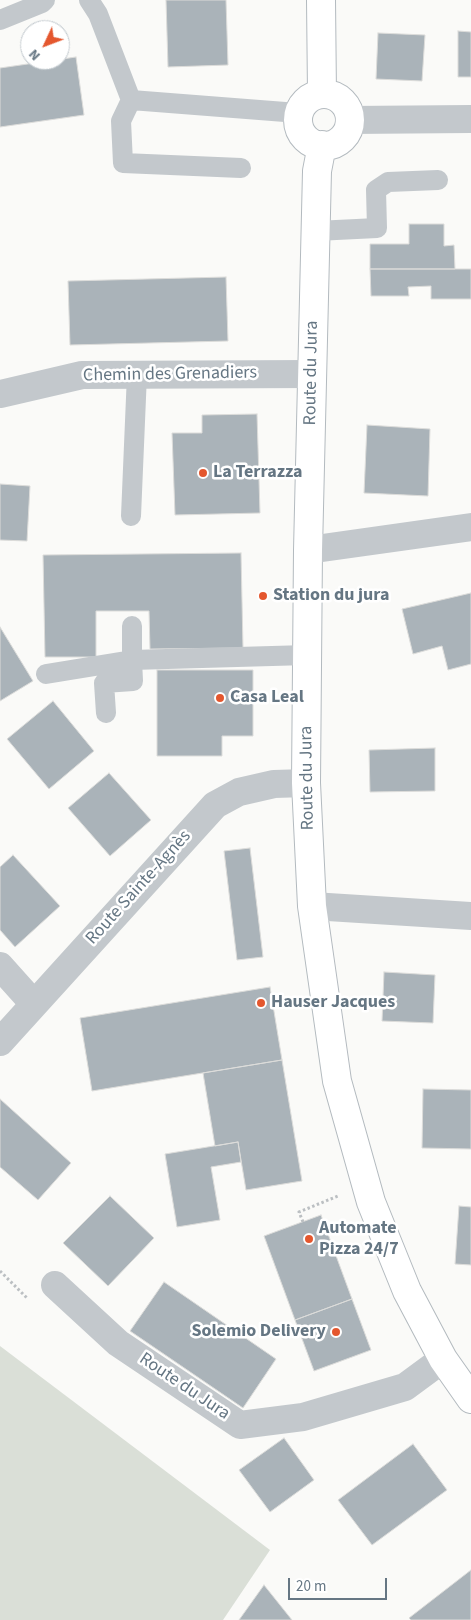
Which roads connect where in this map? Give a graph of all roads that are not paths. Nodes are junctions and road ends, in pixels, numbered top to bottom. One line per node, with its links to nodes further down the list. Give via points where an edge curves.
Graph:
1 (45, 0): 4 (lane)
2 (89, 0): 6 (lane, via 98,14)
3 (321, 0): 5 (street)
4 (0, 20)
5 (322, 94): 7 (street, via 306,101); 9 (street, via 341,100 348,109)
6 (131, 100): 7 (lane); 11 (lane, via 121,121 123,163)
7 (298, 114): 10 (street, via 298,126 304,136 314,144)
8 (471, 119): 9 (street)
9 (350, 120): 10 (street, via 341,139)
10 (322, 145): 13 (street, Route du Jura, via 317,171)
11 (241, 168)
12 (438, 180): 13 (lane, via 388,182 376,190 377,228)
13 (316, 231): 15 (street, Route du Jura)
14 (137, 374): 15 (street, Chemin des Grenadiers); 16 (street, Chemin des Grenadiers, via 82,374); 17 (lane)
15 (311, 374): 19 (street, Route du Jura)
16 (0, 394)
17 (131, 516)
18 (471, 527): 19 (street)
19 (308, 550): 21 (street, Route du Jura)
20 (132, 626): 22 (lane)
21 (307, 655): 22 (lane); 25 (street, Route du Jura)
22 (132, 660): 23 (lane); 24 (lane, via 133,681 104,683)
23 (46, 674)
24 (106, 713)
25 (306, 783): 26 (street, Route du Jura); 29 (street, Route Sainte-Agnès, via 274,784 238,792 215,805)
26 (312, 906): 27 (street); 32 (street, Route du Jura, via 337,1081 371,1202 407,1291)
27 (471, 916)
28 (0, 966): 29 (street)
29 (34, 1004): 30 (street, Route Sainte-Agnès)
30 (0, 1042)
31 (55, 1285): 32 (street, Route du Jura, via 118,1343 240,1425 303,1418 405,1387)
32 (443, 1359): 33 (street, Route du Jura)
33 (471, 1398)

